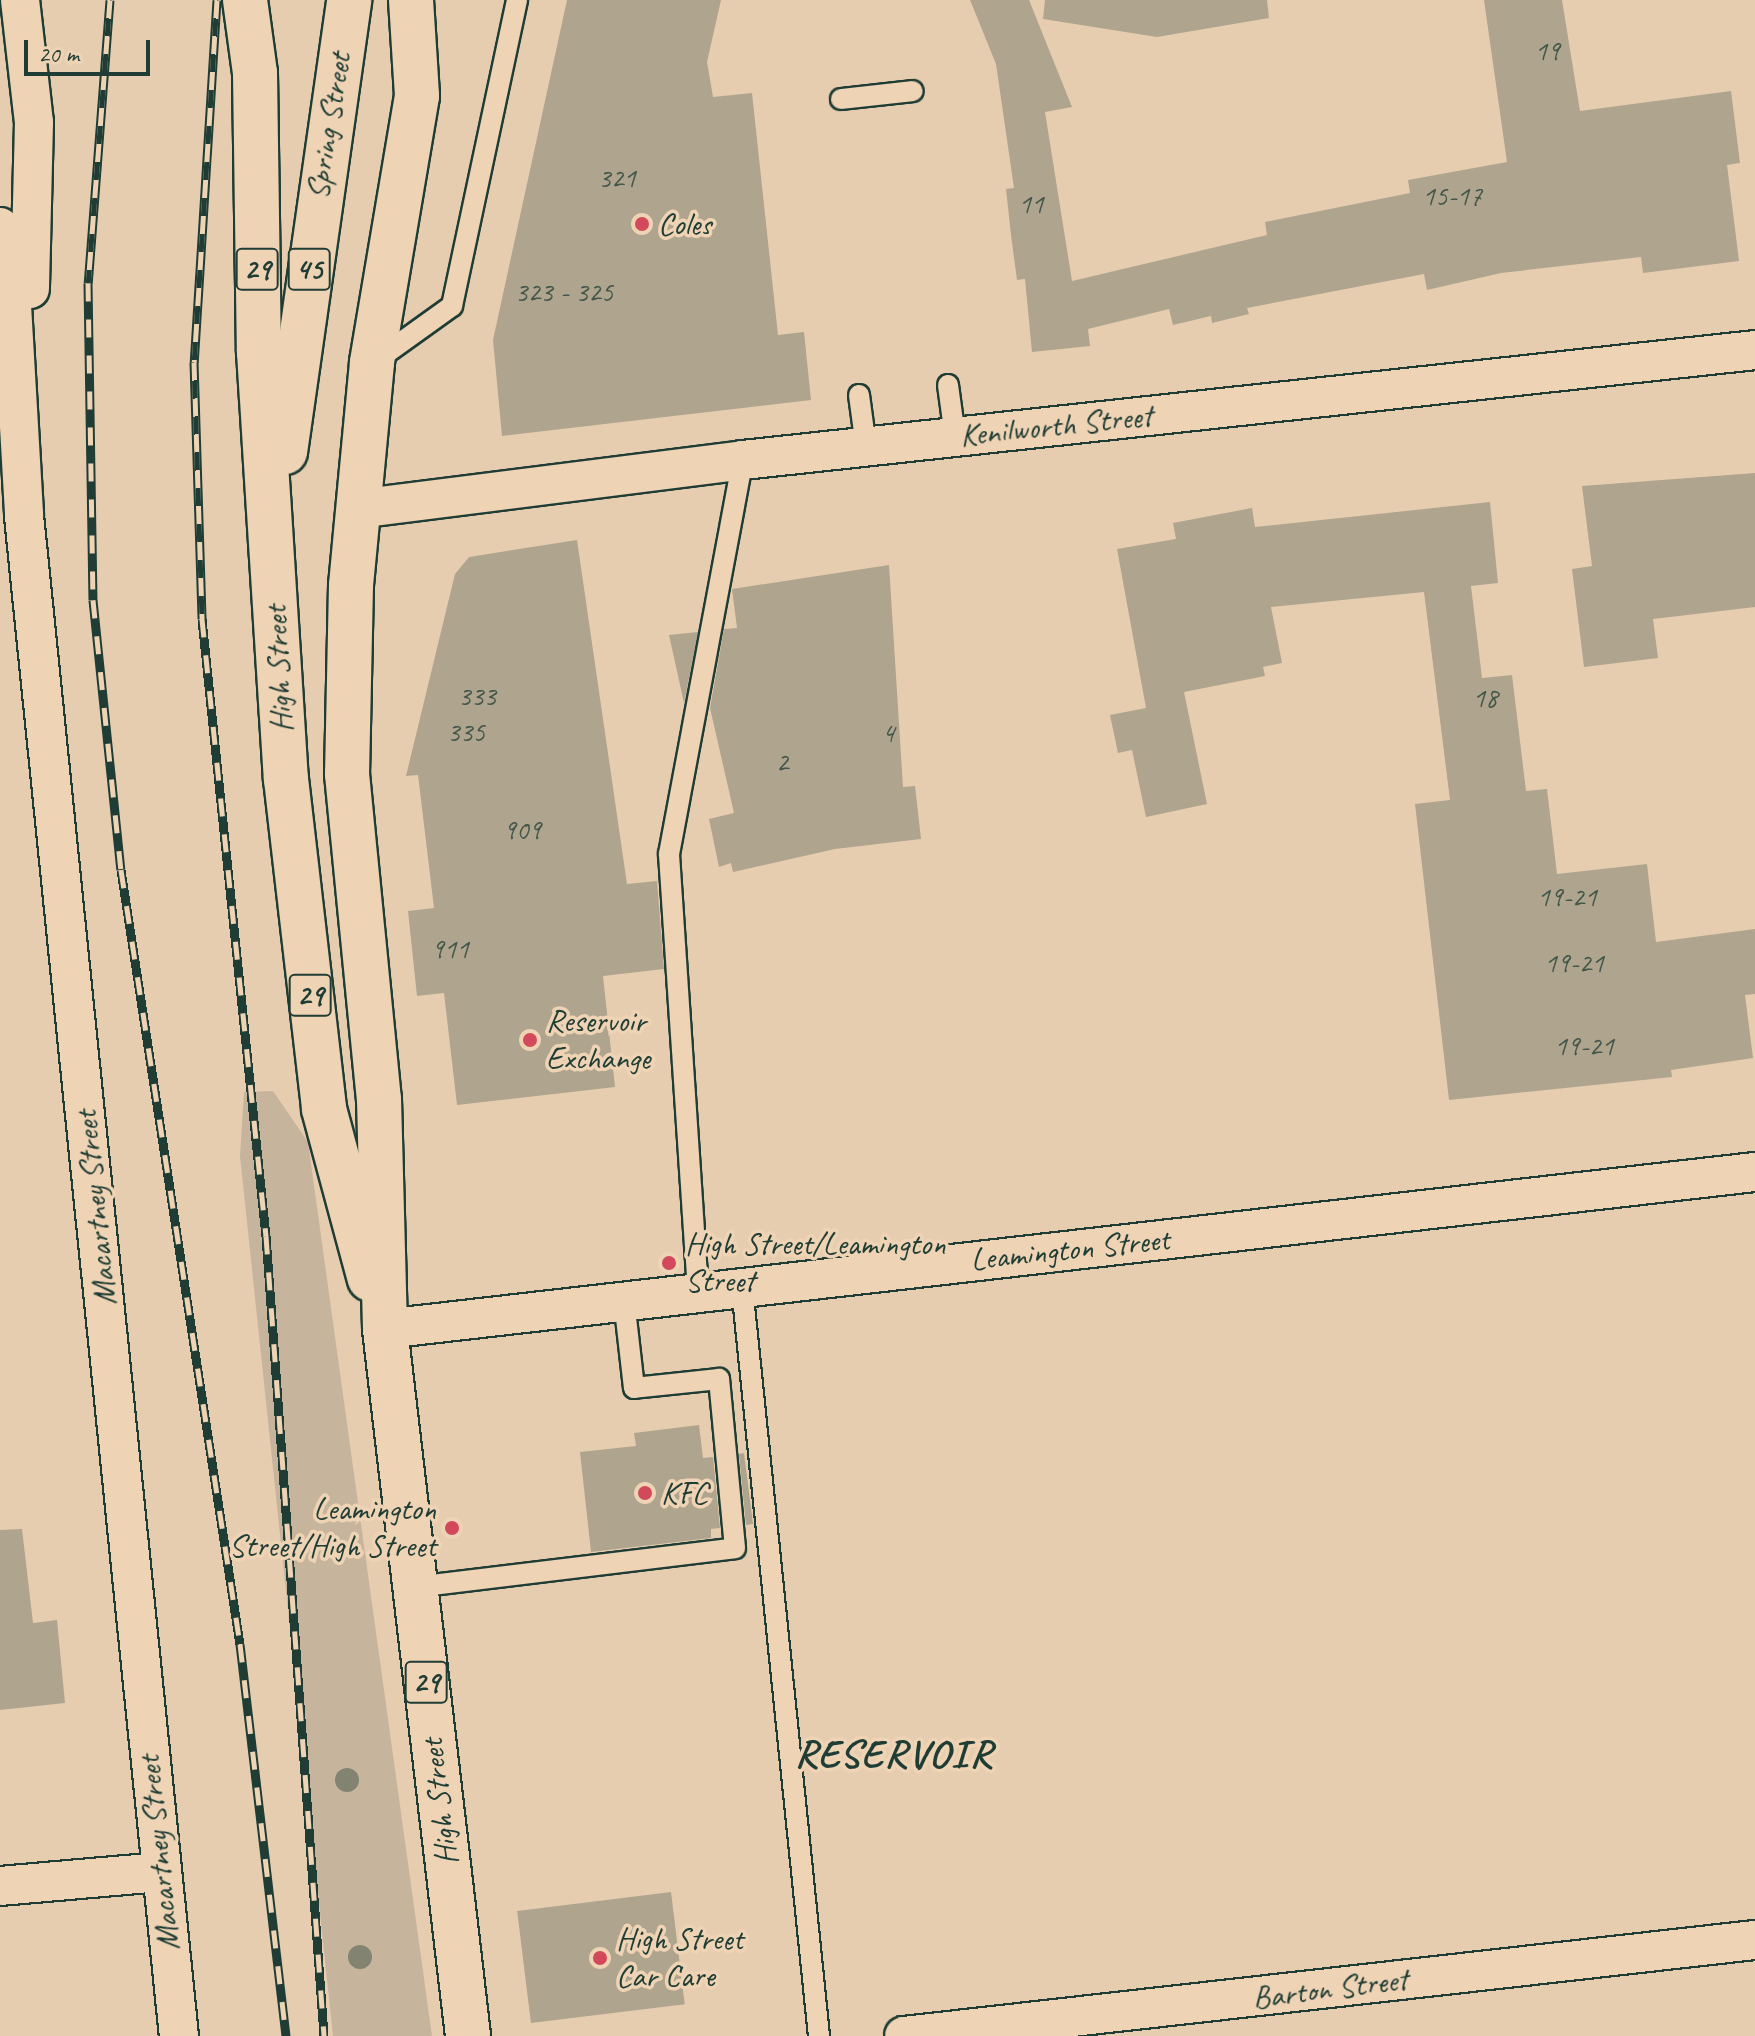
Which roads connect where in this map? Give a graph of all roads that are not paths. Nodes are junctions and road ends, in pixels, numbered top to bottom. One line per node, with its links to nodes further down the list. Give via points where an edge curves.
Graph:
1 (20, 0): 13 (street, Macartney Street, via 36,185)
2 (245, 0): 20 (main road, High Street / 29, via 255,73 259,352)
3 (349, 0): 20 (main road, Spring Street / 45)
4 (411, 0): 9 (main road, High Street / 29, via 418,59)
5 (441, 0): 9 (main road)
6 (517, 0): 12 (lane, via 452,306)
7 (913, 91): 8 (lane)
8 (841, 99)
9 (414, 120): 12 (main road, High Street / 29)
10 (0, 227): 13 (street, Macartney Street, via 8,243)
11 (1755, 350): 16 (street, Kenilworth Street)
12 (372, 363): 19 (main road, High Street / 29)
13 (18, 379): 27 (street, Macartney Street, via 24,516)
14 (948, 385): 16 (lane)
15 (859, 395): 17 (lane)
16 (955, 437): 17 (street, Kenilworth Street)
17 (866, 447): 18 (street, Kenilworth Street)
18 (743, 460): 19 (street, Kenilworth Street); 23 (lane, via 669,854)
19 (357, 509): 25 (main road, High Street / 29, via 347,774 379,1099)
20 (273, 538): 25 (main road, High Street / 29, via 280,713 324,1109)
21 (1755, 1172): 22 (street, Leamington Street)
22 (742, 1287): 23 (street, Leamington Street); 33 (lane)
23 (698, 1291): 24 (street, Leamington Street)
24 (624, 1300): 25 (street, Leamington Street); 26 (lane, via 634,1388 719,1379 735,1548)
25 (385, 1329): 26 (main road, High Street / 29)
26 (415, 1587): 32 (main road, High Street / 29)
27 (160, 1872): 28 (street); 31 (street, Macartney Street)
28 (0, 1886)
29 (1755, 1940): 30 (street, Barton Street)
30 (1169, 2022): 34 (street, Barton Street)
31 (179, 2036)
32 (468, 2036)
33 (819, 2036)
34 (904, 2036)

